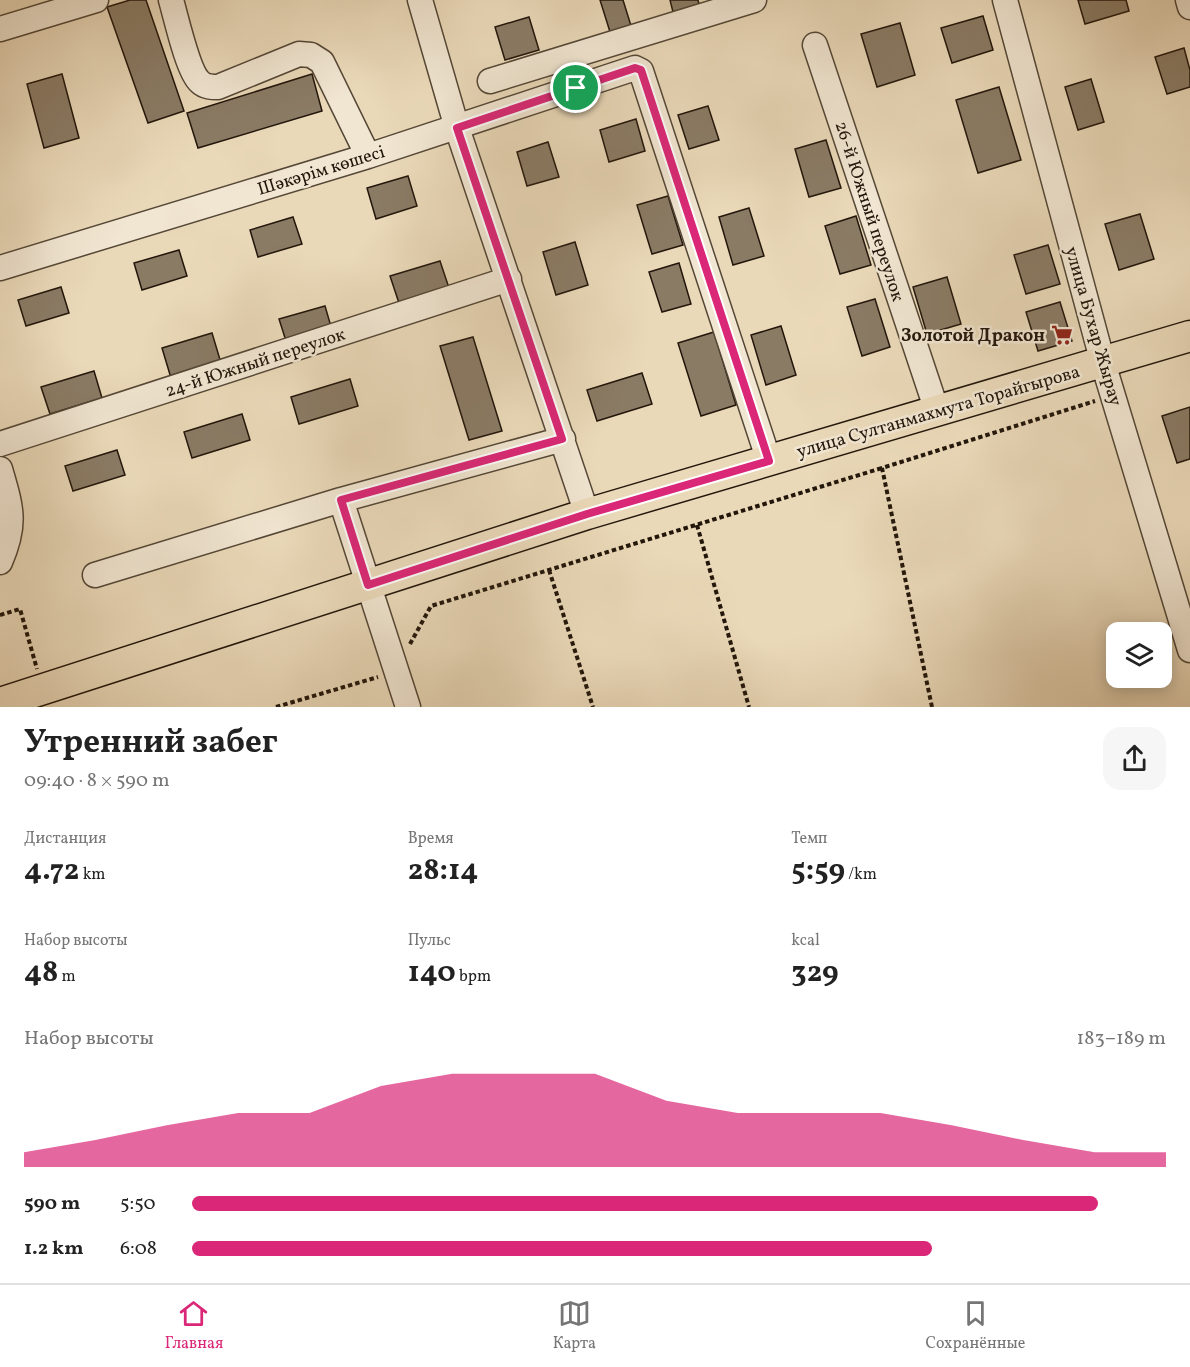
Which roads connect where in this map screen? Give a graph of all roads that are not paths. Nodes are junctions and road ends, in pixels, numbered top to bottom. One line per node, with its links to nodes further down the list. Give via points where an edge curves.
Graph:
1 (96, 0): 8 (street)
2 (171, 0): 12 (street, via 198,81 218,87 299,54 318,58)
3 (420, 0): 11 (street)
4 (754, 0): 10 (street)
5 (1005, 0): 16 (street, улица Бухар Жырау)
6 (1188, 0): 7 (street)
7 (1190, 7)
8 (0, 29)
9 (815, 45): 17 (street, 26-й Южный переулок)
10 (490, 81)
11 (457, 128): 12 (street, Шәкәрім көшесі); 14 (street); 20 (street, Шәкәрім көшесі, via 635,68 641,70)
12 (368, 156): 13 (street, Шәкәрім көшесі)
13 (0, 268)
14 (509, 279): 18 (street); 19 (street, 24-й Южный переулок)
15 (1190, 336): 16 (main road, улица Султанмахмута Торайгырова)
16 (1103, 363): 17 (main road, улица Султанмахмута Торайгырова); 27 (street, улица Бухар Жырау)
17 (937, 411): 20 (main road, улица Султанмахмута Торайгырова)
18 (562, 439): 22 (street); 23 (street)
19 (0, 444)
20 (769, 461): 23 (main road, улица Султанмахмута Торайгырова)
21 (0, 469): 24 (street, via 12,516)
22 (341, 500): 25 (street); 26 (street)
23 (587, 514): 26 (main road, улица Султанмахмута Торайгырова)
24 (0, 562)
25 (95, 576)
26 (368, 585): 28 (main road, улица Султанмахмута Торайгырова); 29 (street)
27 (1190, 650)
28 (0, 703)
29 (408, 707)

